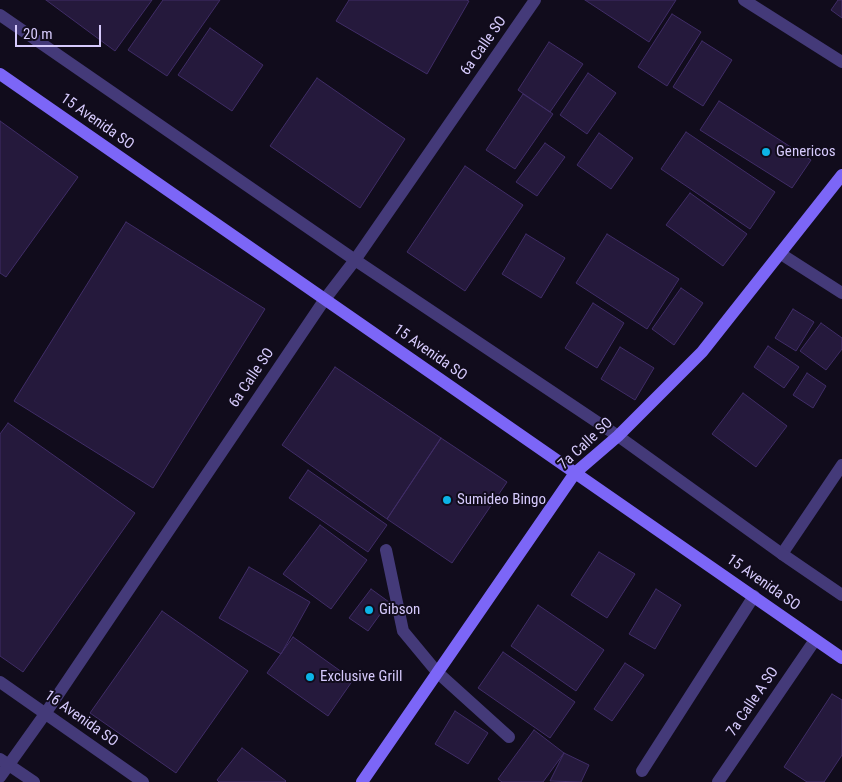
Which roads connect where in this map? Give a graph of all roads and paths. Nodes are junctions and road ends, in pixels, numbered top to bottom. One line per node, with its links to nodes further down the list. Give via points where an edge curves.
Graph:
1 (535, 0): 8 (street, 6a Calle SO)
2 (744, 0): 4 (street)
3 (0, 15): 8 (street)
4 (842, 62)
5 (0, 74): 10 (street, 15 Avenida SO)
6 (842, 175): 7 (street, 7a Calle SO)
7 (780, 254): 9 (street); 11 (street, 7a Calle SO, via 702,352)
8 (355, 260): 10 (street, 6a Calle SO); 11 (street)
9 (842, 293)
10 (325, 299): 13 (street, 15 Avenida SO); 22 (street, 6a Calle SO)
11 (618, 436): 13 (street, 7a Calle SO); 15 (street)
12 (842, 466): 15 (street)
13 (575, 473): 17 (street, 15 Avenida SO); 20 (street, 7a Calle SO)
14 (386, 550): 20 (street, via 402,631)
15 (782, 554): 16 (street)
16 (842, 595)
17 (754, 596): 18 (street, 15 Avenida SO); 25 (street)
18 (815, 640): 19 (street, 15 Avenida SO); 30 (street, 7a Calle A SO)
19 (842, 658)
20 (437, 672): 23 (street); 29 (street, 7a Calle SO)
21 (0, 682): 22 (street, 16 Avenida SO)
22 (45, 714): 24 (street, 6a Calle SO); 28 (street, 16 Avenida SO)
23 (509, 737)
24 (4, 762): 26 (street, 6a Calle SO); 27 (street)
25 (642, 771)
26 (0, 777)
27 (34, 782)
28 (143, 782)
29 (362, 782)
30 (718, 782)

